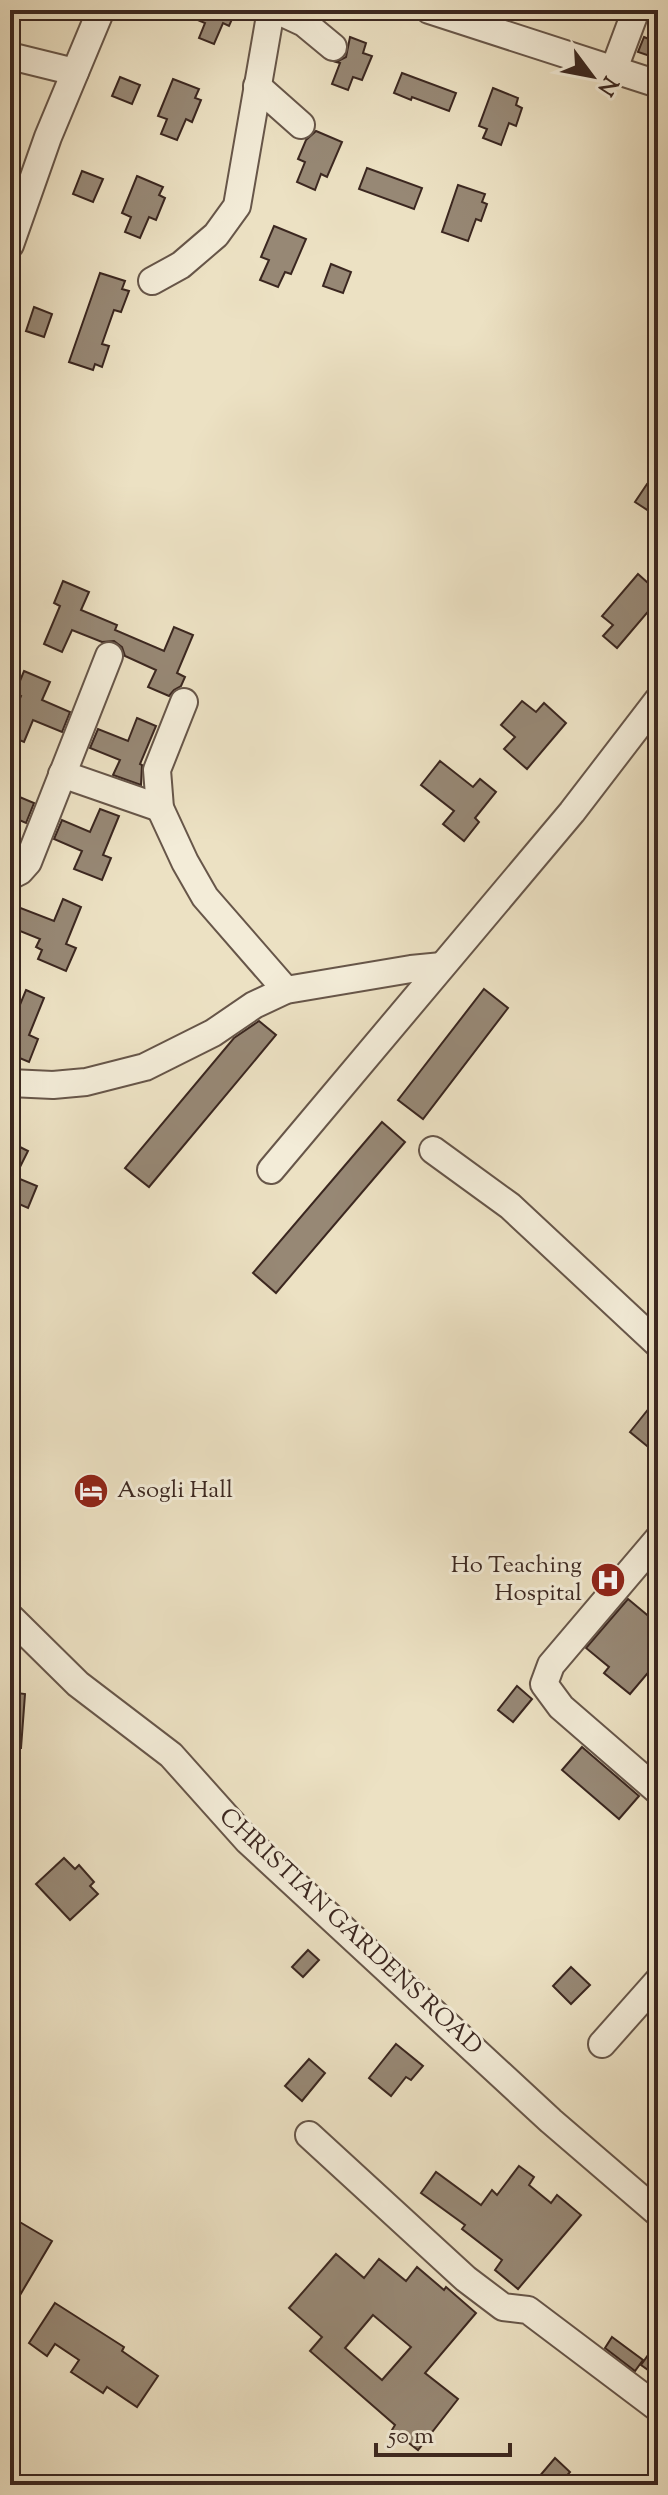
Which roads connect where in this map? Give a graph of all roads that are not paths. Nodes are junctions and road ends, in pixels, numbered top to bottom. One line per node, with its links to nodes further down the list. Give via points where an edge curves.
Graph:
1 (101, 10): 8 (street)
2 (273, 10): 5 (street, via 304,23); 10 (street)
3 (429, 10): 7 (street)
4 (636, 10): 7 (street)
5 (333, 47)
6 (10, 56): 8 (street)
7 (614, 69): 9 (street)
8 (75, 72): 12 (street)
9 (658, 84)
10 (257, 86): 11 (street); 13 (street, via 237,206 216,235)
11 (301, 125)
12 (10, 245)
13 (152, 281)
14 (109, 656): 17 (street)
15 (658, 700): 20 (street)
16 (184, 702): 18 (street, via 157,770)
17 (62, 774): 18 (street); 19 (street, via 28,862)
18 (160, 808): 21 (street, via 205,897)
19 (10, 876)
20 (442, 966): 21 (street); 24 (street)
21 (286, 990): 22 (street, via 145,1067 86,1082)
22 (10, 1083)
23 (433, 1150): 25 (street, via 510,1206)
24 (271, 1170)
25 (658, 1344)
26 (658, 1539): 28 (street, via 551,1665 544,1684 561,1707)
27 (10, 1617): 32 (street, CHRISTIAN GARDENS ROAD, via 78,1684 171,1755 248,1841)
28 (658, 1791)
29 (658, 1981): 30 (street)
30 (602, 2044)
31 (309, 2135): 33 (street, via 466,2279 503,2307 528,2310)
32 (658, 2213)
33 (658, 2408)

